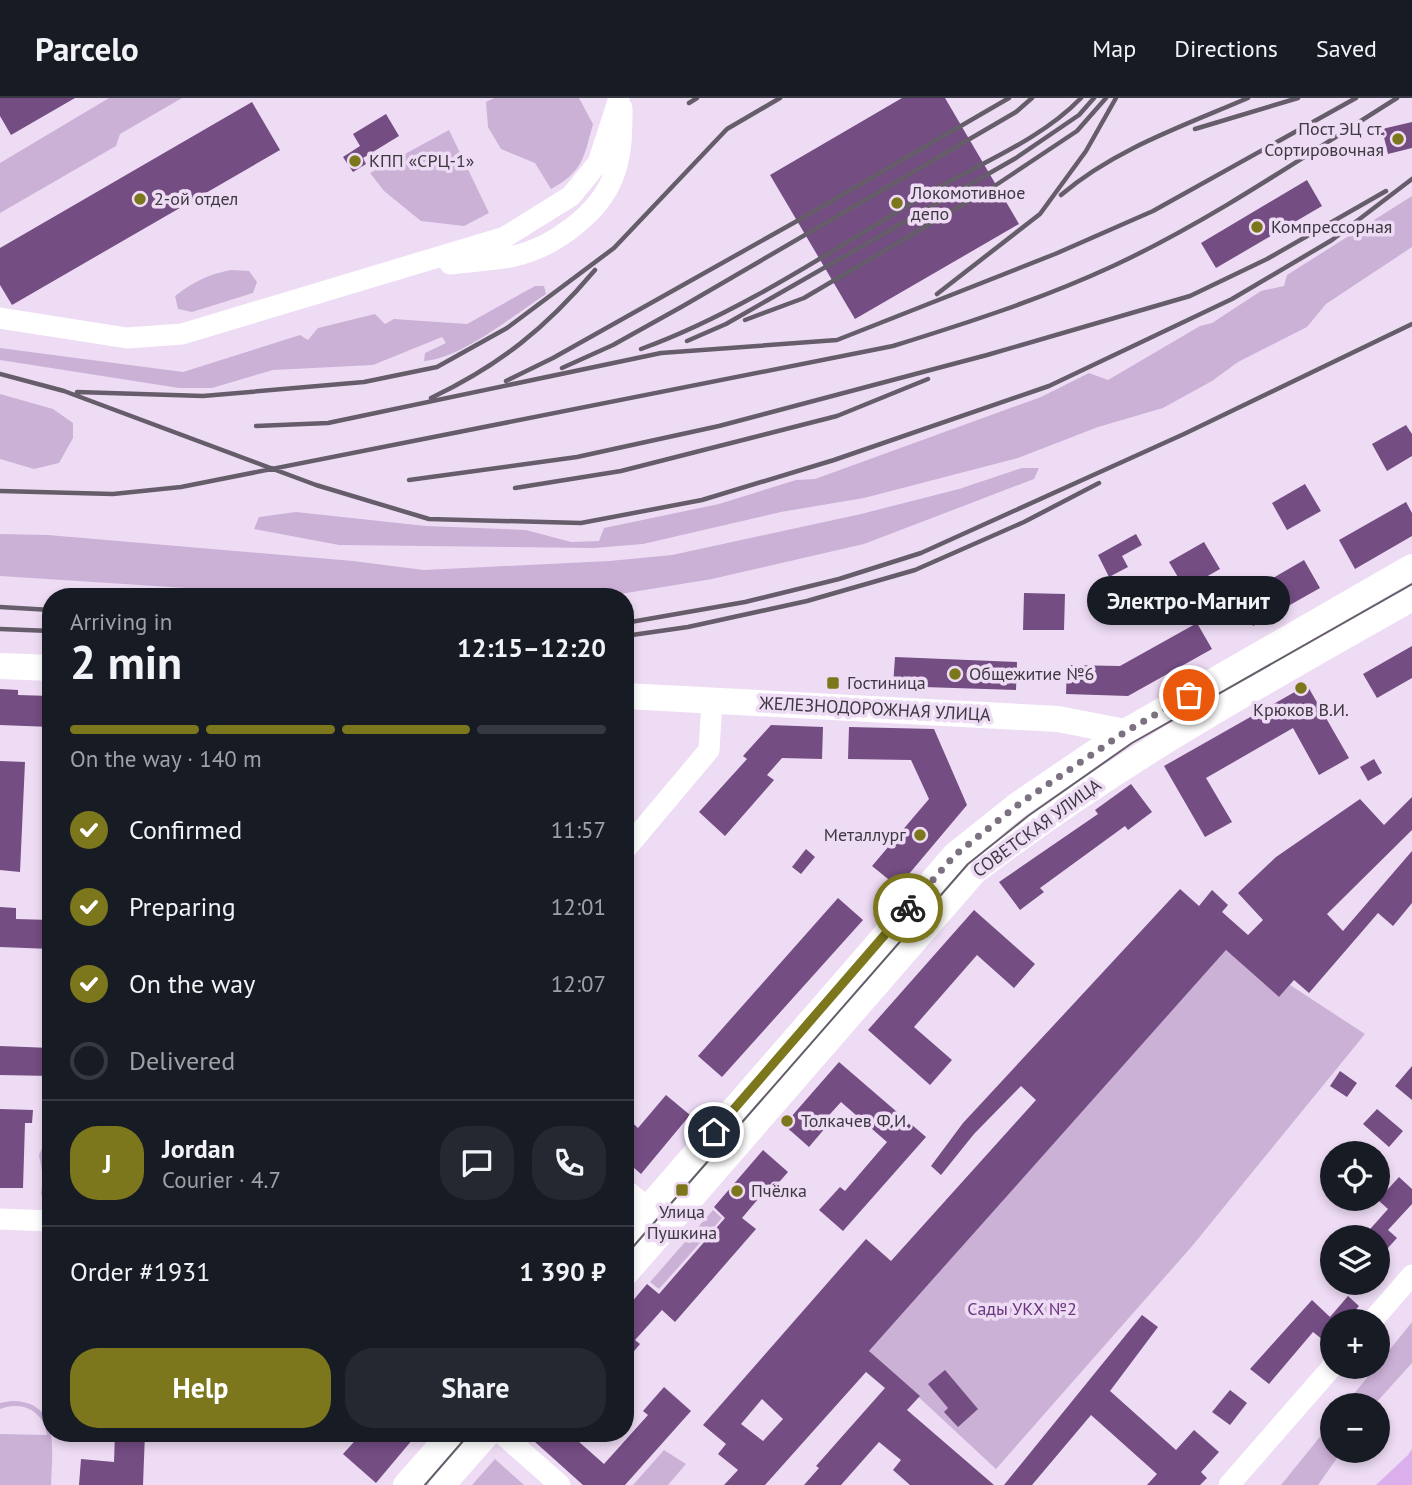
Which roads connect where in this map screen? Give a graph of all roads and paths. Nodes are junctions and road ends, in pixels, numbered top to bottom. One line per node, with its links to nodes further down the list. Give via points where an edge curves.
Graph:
1 (621, 98): 2 (street, via 598,163 571,196 505,237 181,334 127,338)
2 (0, 318)
3 (1412, 567): 9 (main road, СОВЕТСКАЯ УЛИЦА)
4 (1412, 598): 10 (main road, СОВЕТСКАЯ УЛИЦА)
5 (0, 666): 6 (main road)
6 (42, 668)
7 (634, 697): 8 (main road, ЖЕЛЕЗНОДОРОЖНАЯ УЛИЦА)
8 (712, 701): 9 (main road, ЖЕЛЕЗНОДОРОЖНАЯ УЛИЦА, via 1058,719); 11 (street, via 709,751)
9 (1125, 732): 10 (main road); 13 (main road, СОВЕТСКАЯ УЛИЦА, via 1019,804 955,855)
10 (1139, 755): 13 (main road, СОВЕТСКАЯ УЛИЦА, via 974,872)
11 (634, 839)
12 (634, 1197): 13 (street)
13 (657, 1217): 16 (main road, СОВЕТСКАЯ УЛИЦА); 17 (main road, СОВЕТСКАЯ УЛИЦА)
14 (0, 1219): 15 (street)
15 (42, 1221)
16 (634, 1229)
17 (634, 1258)
18 (1412, 1275): 19 (street)
19 (1382, 1309)
20 (1322, 1379): 27 (street)
21 (444, 1442): 24 (main road)
22 (480, 1442): 25 (main road)
23 (511, 1442): 26 (street)
24 (406, 1485)
25 (442, 1485)
26 (560, 1485)
27 (1229, 1485)

